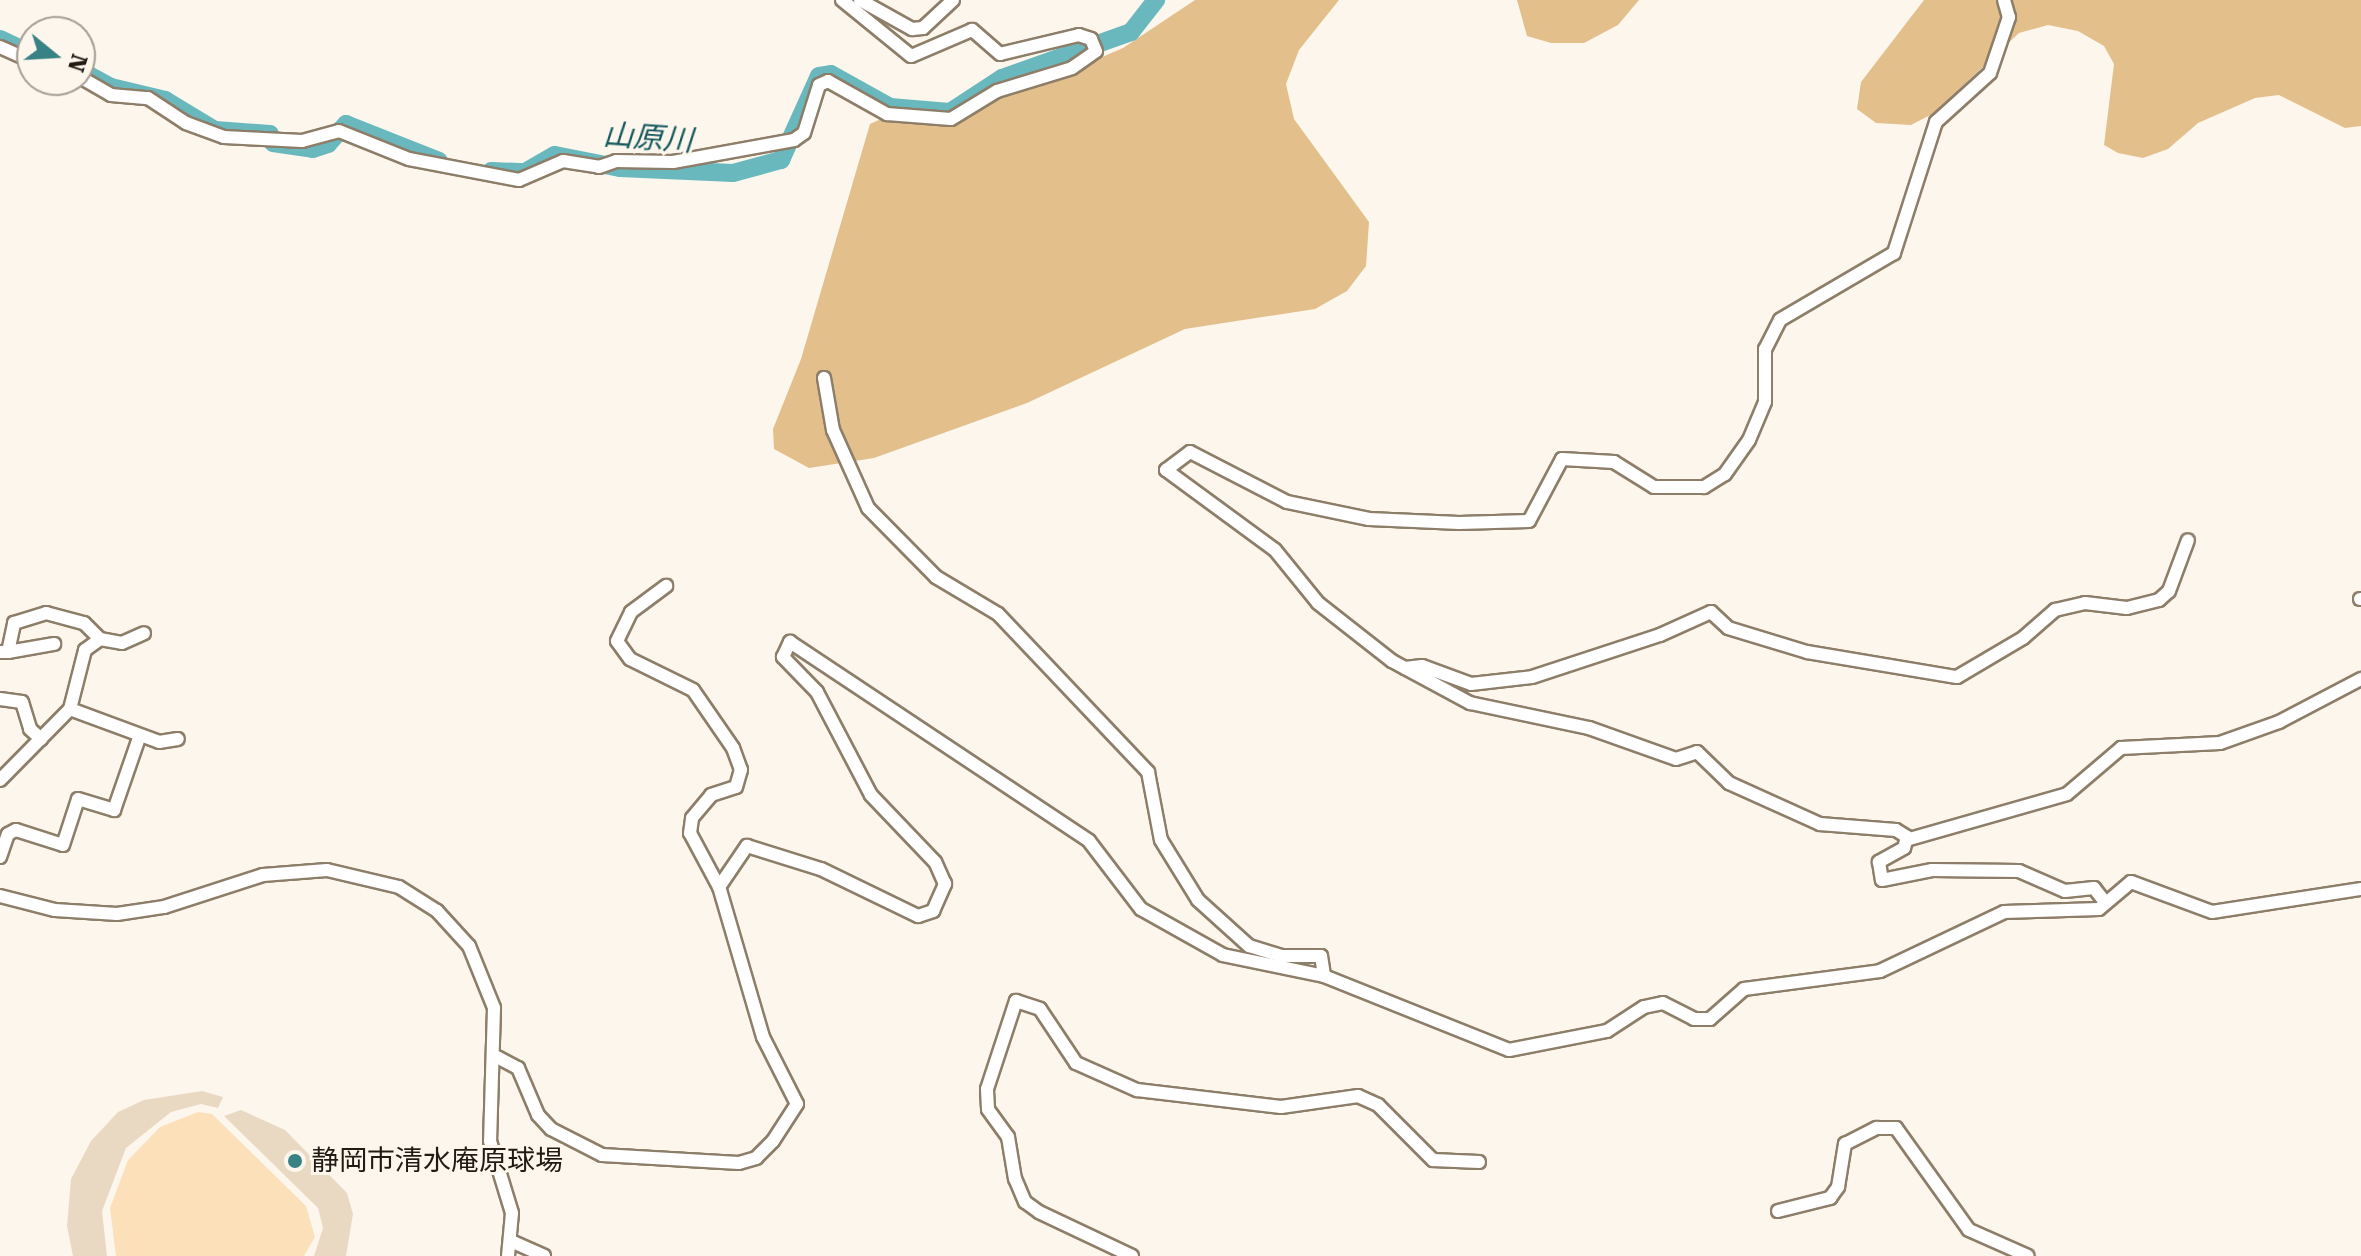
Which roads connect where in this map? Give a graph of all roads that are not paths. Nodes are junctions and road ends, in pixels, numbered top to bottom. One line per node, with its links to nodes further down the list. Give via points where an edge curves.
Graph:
1 (842, 0): 5 (street, via 911,56 972,30 1000,54 1079,35 1091,39 1096,51 1072,68 997,91 951,119 887,114 828,81 819,85 804,133 794,140 673,162 616,161 599,167 563,161 519,180 409,159 339,131 302,141 224,137 186,123 148,98 111,95)
2 (860, 0): 3 (street, via 912,29 923,28)
3 (953, 0)
4 (2004, 0): 13 (street, via 2009,17 1990,73 1936,122 1894,253 1780,320 1765,349 1765,402 1749,440 1725,474 1704,487 1654,487 1614,462 1562,459 1529,521 1369,519 1287,502 1190,452 1169,462 1171,479 1275,550 1318,603)
5 (96, 86)
6 (824, 378): 27 (street, via 833,430 868,508 936,577 998,614 1148,772 1161,840 1198,900 1249,946 1282,956 1321,956)
7 (2188, 540): 13 (street, via 2169,591 2159,600 2127,608 2085,603 2055,610 2023,638 1957,677 1807,652 1728,628 1711,612 1660,635 1532,677 1471,684 1422,666)
8 (666, 586): 23 (street, via 631,612 617,641 630,659 693,690 733,748 741,770 736,787 711,795 692,818 690,833)
9 (144, 633): 10 (street, via 122,643)
10 (100, 639): 12 (street, via 84,623 46,613 14,623); 16 (street, via 81,659)
11 (54, 644): 12 (street)
12 (4, 652)
13 (1405, 668): 21 (street, via 1492,710 1589,728 1676,759 1697,752 1729,783 1820,824 1896,830)
14 (2361, 679): 21 (street, via 2279,722 2220,743 2121,748 2067,794)
15 (0, 699): 18 (street, via 22,702 30,729)
16 (70, 709): 17 (street); 18 (street)
17 (140, 735): 19 (street); 22 (street, via 114,810 78,799 63,845 16,830 8,834)
18 (41, 739): 20 (street)
19 (178, 739)
20 (0, 780)
21 (1906, 840): 26 (street, via 1898,855 1879,862 1882,880 1932,870 2019,871 2065,891 2094,888)
22 (0, 857)
23 (719, 887): 27 (street, via 747,846 821,869 918,916 933,911 945,884 935,862 871,795 817,692 783,657 790,642 1089,841 1141,909 1223,955); 28 (street, via 763,1037 797,1104 756,1158 739,1163 602,1155 574,1145 538,1115 518,1068)
24 (2361, 889): 26 (street, via 2212,912 2131,882)
25 (0, 896): 28 (street, via 65,912 117,914 164,907 273,873 327,870 375,879 437,911 469,946 494,1008)
26 (2104, 901): 27 (street, via 2099,909 2004,912 1880,971 1744,989 1710,1019 1694,1019 1663,1003 1644,1007 1607,1031 1509,1050)
27 (1324, 976)
28 (497, 1057): 31 (street, via 490,1141 512,1213)
29 (1479, 1162): 34 (street, via 1433,1160 1378,1105 1358,1096 1281,1107 1137,1090 1076,1063 1040,1009 1016,1001 987,1089 988,1109 1008,1137 1025,1202)
30 (1778, 1211): 35 (street, via 1830,1198 1838,1187 1845,1144 1877,1128 1896,1128 1969,1230)
31 (513, 1242): 32 (street); 33 (street)
32 (508, 1256)
33 (544, 1256)
34 (1132, 1256)
35 (2028, 1256)

